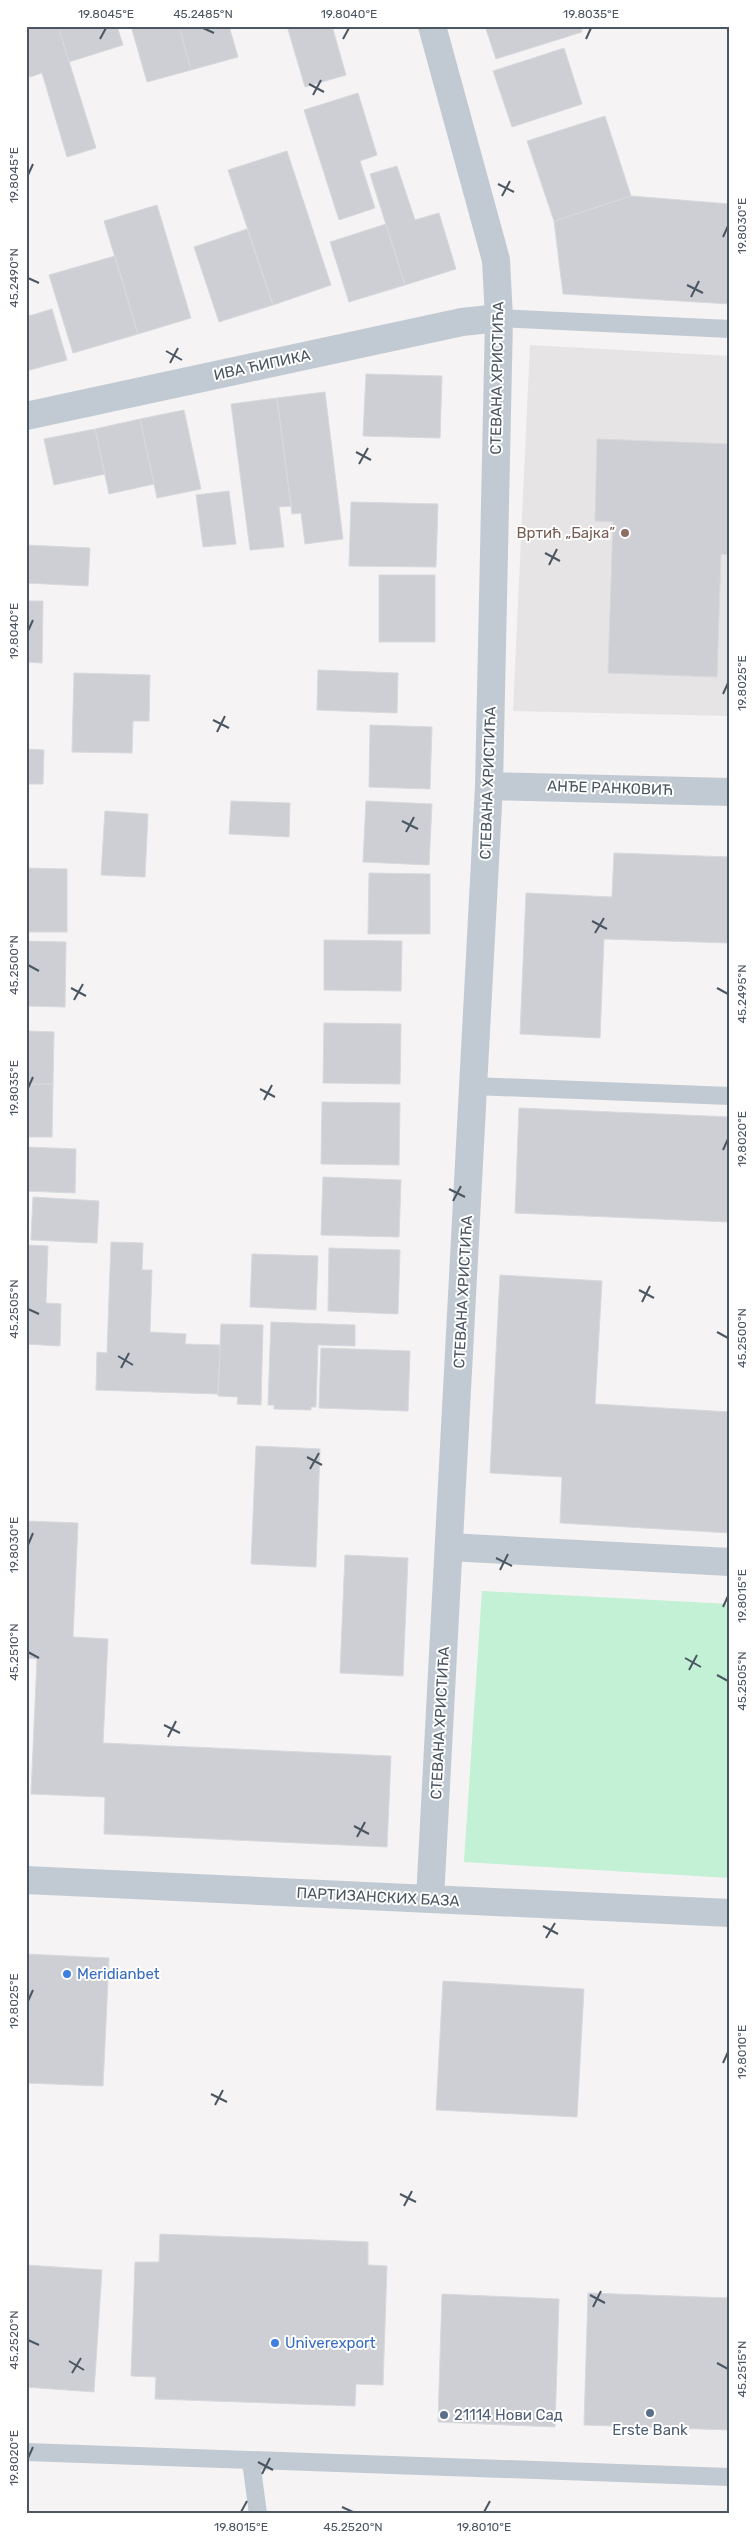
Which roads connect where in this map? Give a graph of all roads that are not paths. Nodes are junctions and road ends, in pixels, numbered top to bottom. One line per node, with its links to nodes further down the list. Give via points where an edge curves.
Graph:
1 (432, 26): 2 (street, СТЕВАНА ХРИСТИЋА, via 496,260)
2 (499, 318): 3 (lane); 4 (street, ИВА ЋИПИКА, via 462,322); 5 (street, СТЕВАНА ХРИСТИЋА)
3 (730, 329)
4 (26, 416)
5 (489, 786): 6 (street, АНЂЕ РАНКОВИЋ); 7 (street, СТЕВАНА ХРИСТИЋА)
6 (730, 792)
7 (473, 1086): 8 (lane); 9 (street, СТЕВАНА ХРИСТИЋА)
8 (730, 1096)
9 (449, 1547): 10 (street); 12 (street, СТЕВАНА ХРИСТИЋА)
10 (730, 1562)
11 (26, 1880): 12 (street, ПАРТИЗАНСКИХ БАЗА)
12 (430, 1899): 13 (street, ПАРТИЗАНСКИХ БАЗА)
13 (730, 1913)
14 (26, 2452): 15 (lane)
15 (250, 2461): 16 (lane); 17 (lane)
16 (730, 2477)
17 (258, 2514)

